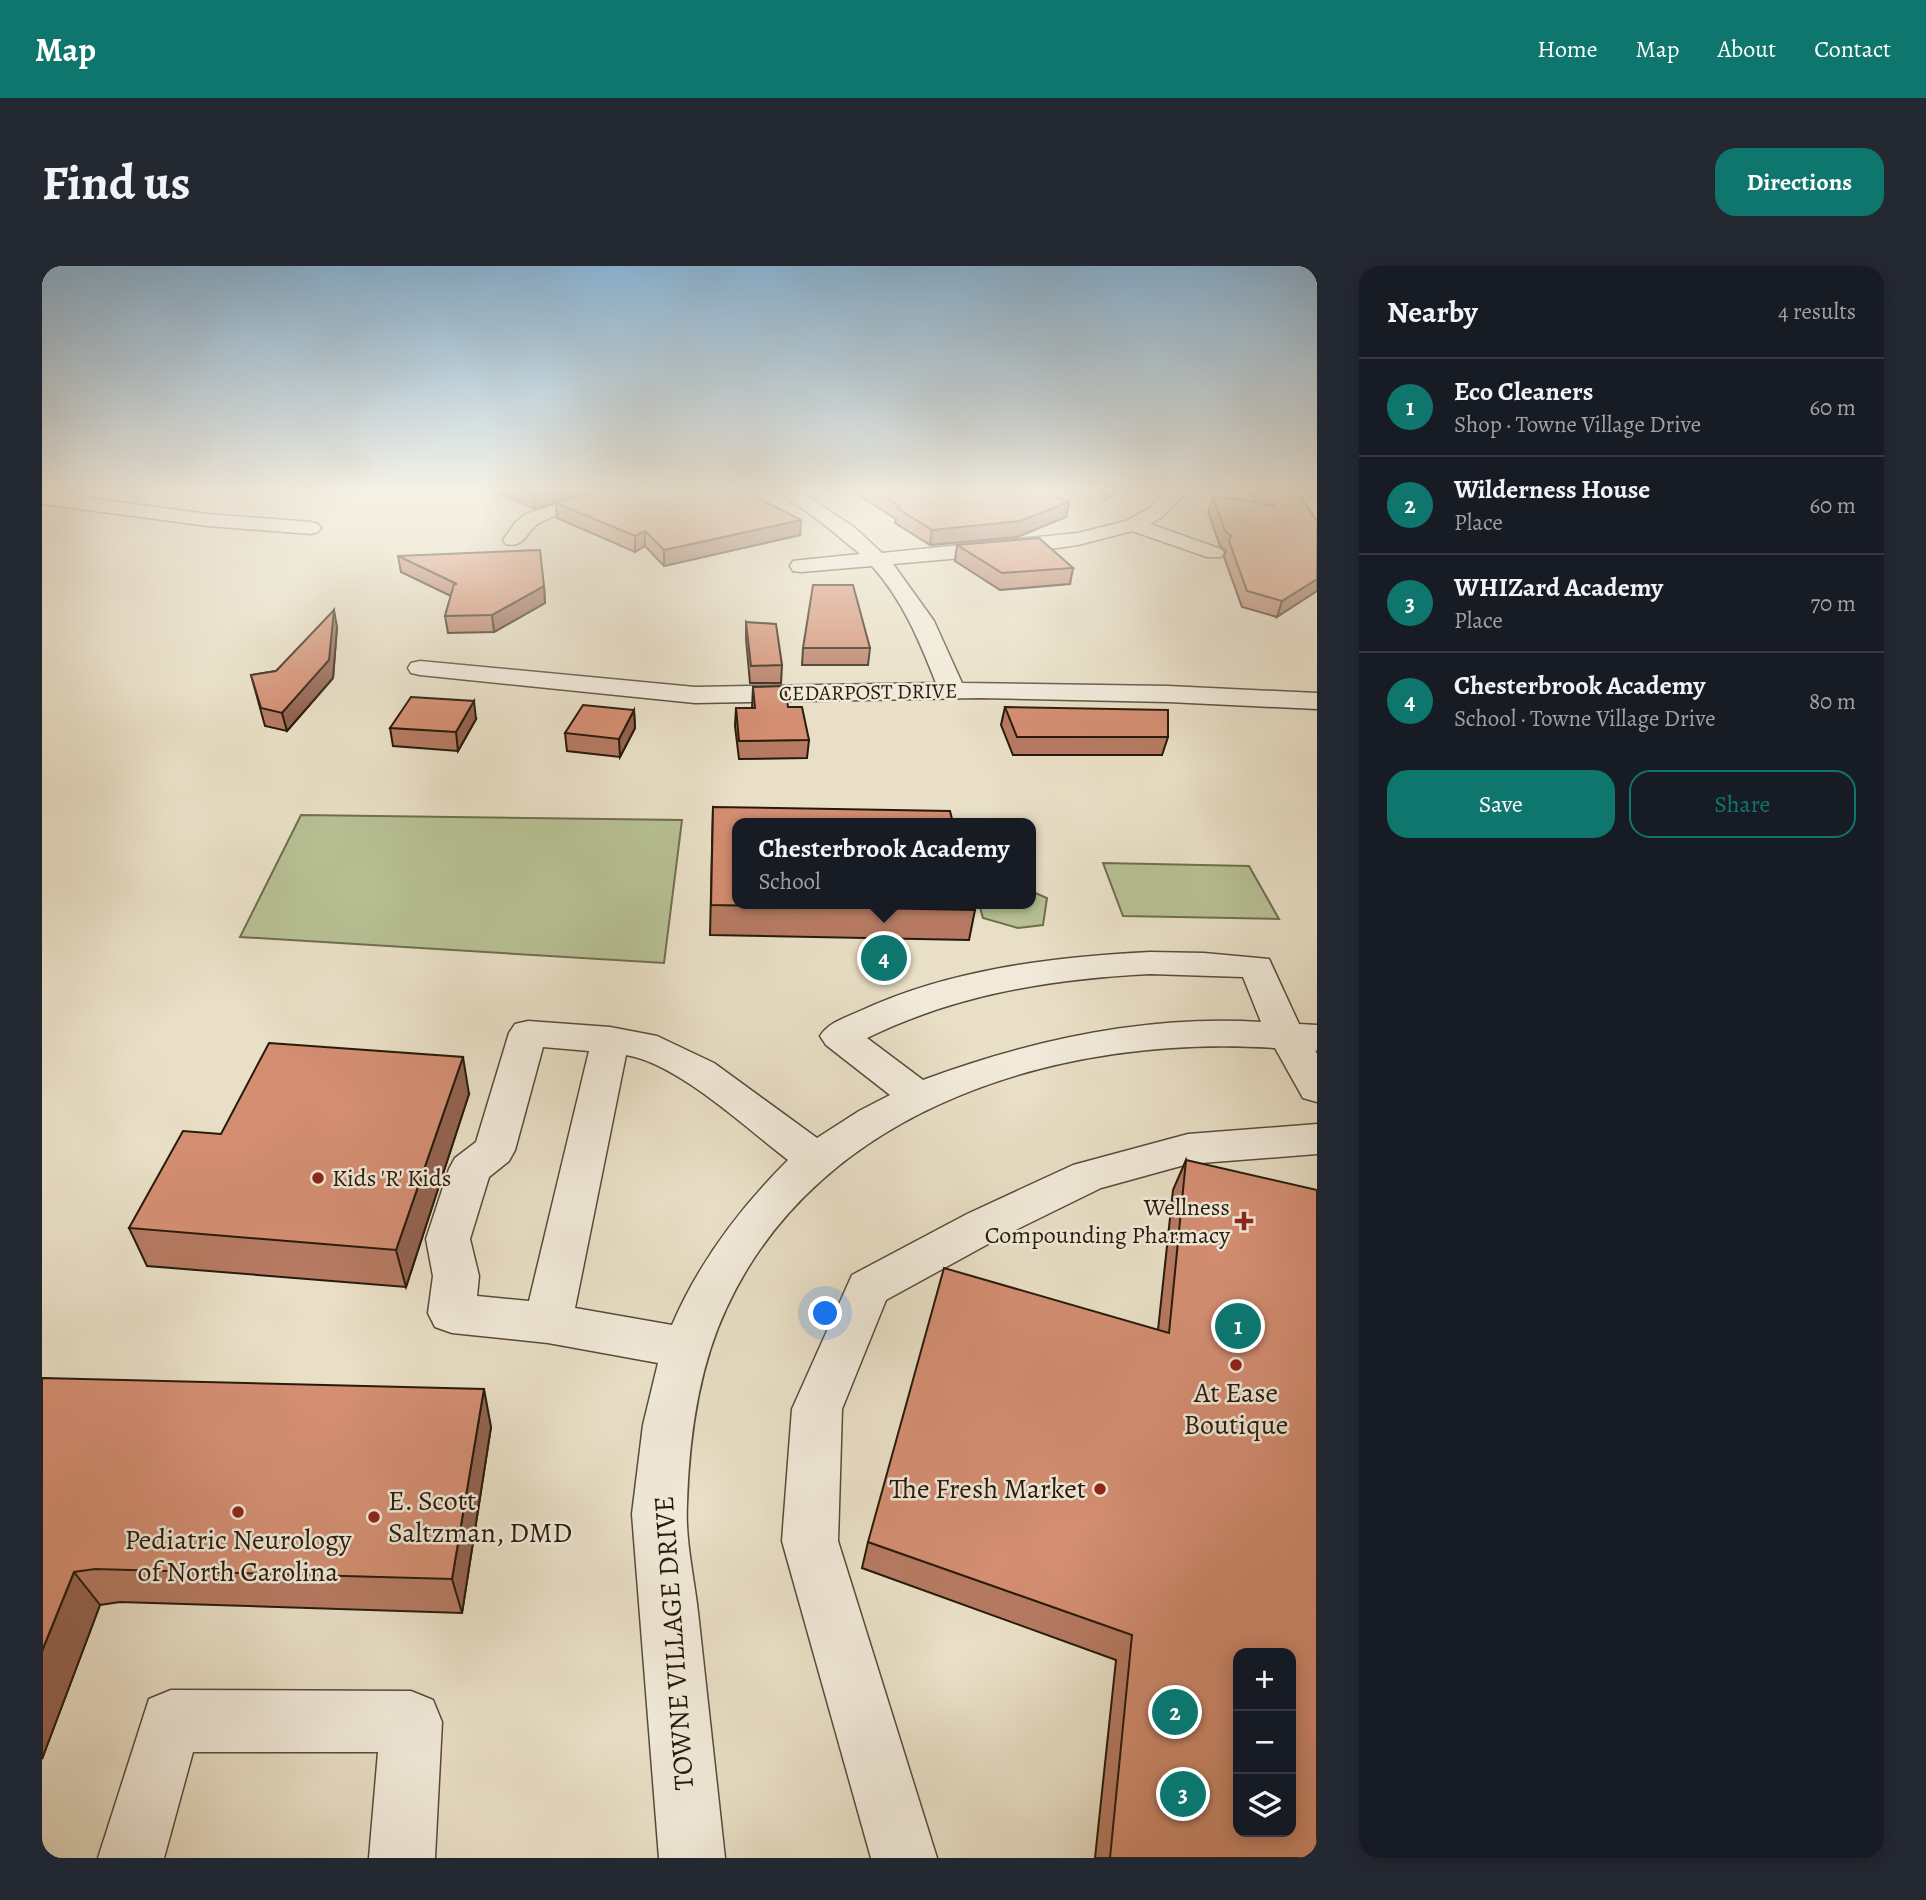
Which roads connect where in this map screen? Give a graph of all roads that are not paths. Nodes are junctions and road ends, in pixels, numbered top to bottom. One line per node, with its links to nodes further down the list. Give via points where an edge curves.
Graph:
1 (884, 566): 3 (street, via 922,621)
2 (420, 668): 3 (street, CEDARPOST DRIVE, via 695,695)
3 (952, 691): 4 (street, CEDARPOST DRIVE)
4 (1317, 701)
5 (1302, 1036): 7 (street); 8 (street, TOWNE VILLAGE DRIVE, via 1213,1033 1082,1046 976,1073); 8 (street, via 1269,1002 1257,967 1202,962 1042,972 951,990 876,1016 839,1036)
6 (610, 1040): 10 (street, via 644,1045 700,1072); 13 (street); 13 (street, via 528,1033 494,1150 470,1169 448,1239 456,1276 452,1313)
7 (1317, 1088)
8 (919, 1097): 10 (street, TOWNE VILLAGE DRIVE)
9 (1317, 1139): 11 (street, via 1188,1149)
10 (816, 1159): 14 (street, TOWNE VILLAGE DRIVE, via 750,1231 717,1281)
11 (1136, 1163): 12 (street); 18 (street, via 1088,1176 868,1288 817,1409 810,1541)
12 (1226, 1184)
13 (548, 1323): 14 (street)
14 (687, 1348): 17 (street, TOWNE VILLAGE DRIVE, via 672,1407 659,1505)
15 (131, 1858): 16 (street, via 171,1721 184,1721 411,1722)
16 (402, 1858)
17 (692, 1858)
18 (904, 1858)

